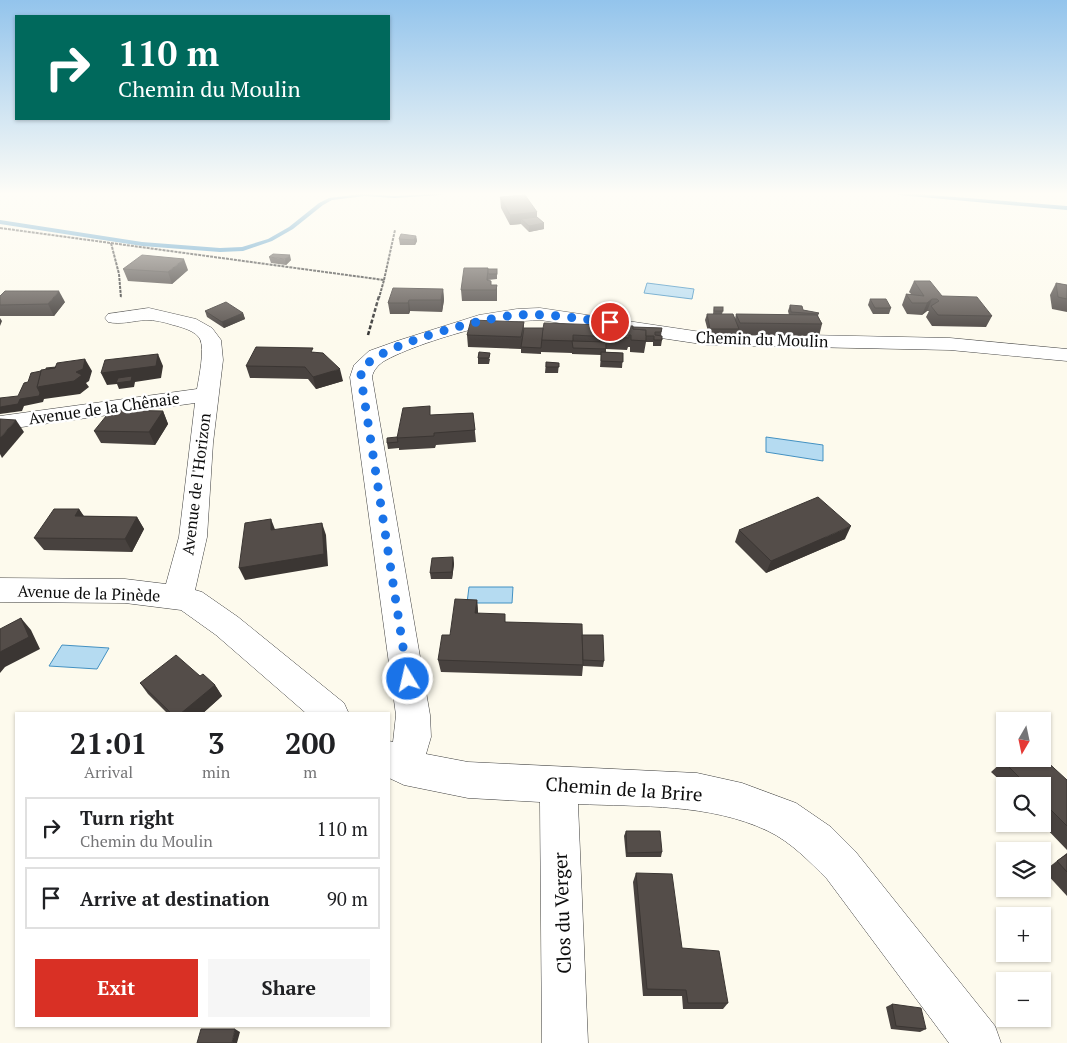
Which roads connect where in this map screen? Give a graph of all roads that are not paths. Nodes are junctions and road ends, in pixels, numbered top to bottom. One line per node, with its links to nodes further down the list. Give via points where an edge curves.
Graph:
1 (115, 318): 3 (street, Avenue de l'Horizon, via 149,314 189,323 205,332 211,340 212,360)
2 (1067, 355): 8 (street, Chemin du Moulin, via 950,344 716,340 610,322 532,314 463,325 377,356 362,370 361,378 413,715 413,737)
3 (207, 394): 4 (street, Avenue de la Chênaie); 6 (street, Avenue de l'Horizon, via 193,537)
4 (0, 423)
5 (0, 590): 6 (street, Avenue de la Pinède, via 125,591)
6 (178, 597): 7 (street, via 191,601 227,626)
7 (330, 712)
8 (396, 763): 9 (street, Chemin de la Brire, via 468,780)
9 (558, 783): 10 (street, Clos du Verger); 11 (street, Chemin de la Brire, via 697,791 742,802 782,817 818,841 841,865)
10 (565, 1043)
11 (978, 1043)

